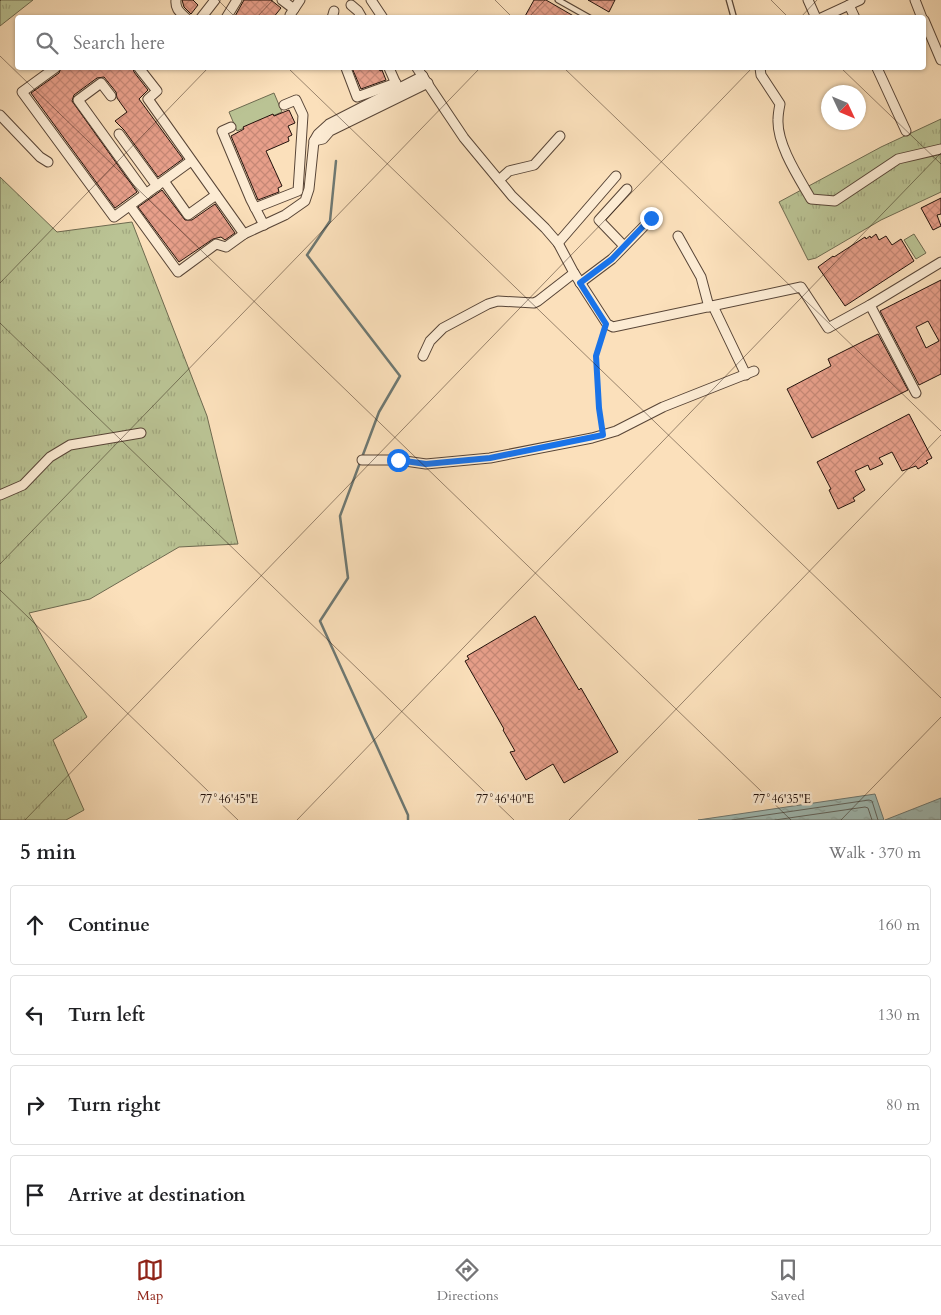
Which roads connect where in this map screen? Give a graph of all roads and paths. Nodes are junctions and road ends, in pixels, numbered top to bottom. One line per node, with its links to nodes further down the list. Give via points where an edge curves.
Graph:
1 (176, 0): 15 (street, via 175,6)
2 (215, 0): 16 (street)
3 (237, 0): 17 (street)
4 (282, 0): 14 (street)
5 (300, 0): 14 (street)
6 (371, 0): 19 (street)
7 (558, 0): 20 (lane)
8 (729, 0): 21 (lane)
9 (808, 0): 22 (street)
10 (860, 0): 13 (street)
11 (915, 0): 25 (street)
12 (351, 5): 18 (street)
13 (849, 5): 23 (street); 24 (street)
14 (292, 14)
15 (183, 15)
16 (203, 15)
17 (228, 15)
18 (360, 15)
19 (381, 15)
20 (585, 15)
21 (733, 15)
22 (815, 15)
23 (827, 15)
24 (853, 15)
25 (921, 15)
26 (926, 26): 27 (street)
27 (941, 60)
28 (52, 70): 54 (street, via 22,92 114,217)
29 (141, 70): 46 (street, via 157,91 148,99)
30 (347, 70): 36 (street, via 357,97)
31 (391, 70): 36 (street)
32 (419, 70): 35 (street)
33 (760, 70): 45 (street, via 780,104 780,137 812,199 835,201 898,159)
34 (878, 70): 41 (street)
35 (426, 79): 36 (street); 44 (street, via 330,131 323,139); 49 (street, via 464,138)
36 (397, 86): 44 (street, via 329,124)
37 (111, 96): 52 (street, via 101,83 78,100)
38 (284, 105): 55 (street, via 296,100 303,115 298,191)
39 (0, 115): 47 (street)
40 (231, 127): 55 (street, via 222,130)
41 (906, 131)
42 (119, 134): 50 (street)
43 (560, 136): 49 (street, via 534,165 509,171)
44 (314, 141): 57 (street, via 305,201 286,216)
45 (941, 149)
46 (191, 161): 50 (street); 53 (street)
47 (48, 162)
48 (616, 176): 60 (street)
49 (499, 180): 60 (street)
50 (161, 183): 52 (street); 53 (street, via 188,215)
51 (627, 189): 61 (street, via 598,220)
52 (146, 194): 54 (street)
53 (216, 195): 58 (street)
54 (130, 206): 58 (street, via 178,272 216,244 226,247)
55 (255, 208): 57 (street)
56 (651, 218): 61 (street)
57 (264, 225): 58 (street)
58 (244, 234)
59 (678, 236): 66 (street, via 701,276)
60 (558, 243): 63 (street)
61 (624, 246): 64 (street)
62 (941, 262): 65 (street)
63 (574, 273): 64 (street); 68 (street, via 538,301 498,300 444,328 430,341)
64 (580, 283): 67 (street)
65 (870, 305): 66 (street, via 828,328 801,287); 69 (street)
66 (711, 306): 67 (street, via 613,327); 71 (street, via 750,373)
67 (606, 324): 71 (path, via 596,356)
68 (423, 356)
69 (916, 393)
70 (141, 432): 73 (street, via 70,445 50,457 23,486)
71 (603, 435): 72 (street, via 490,458 426,464)
72 (362, 460)
73 (0, 495)

